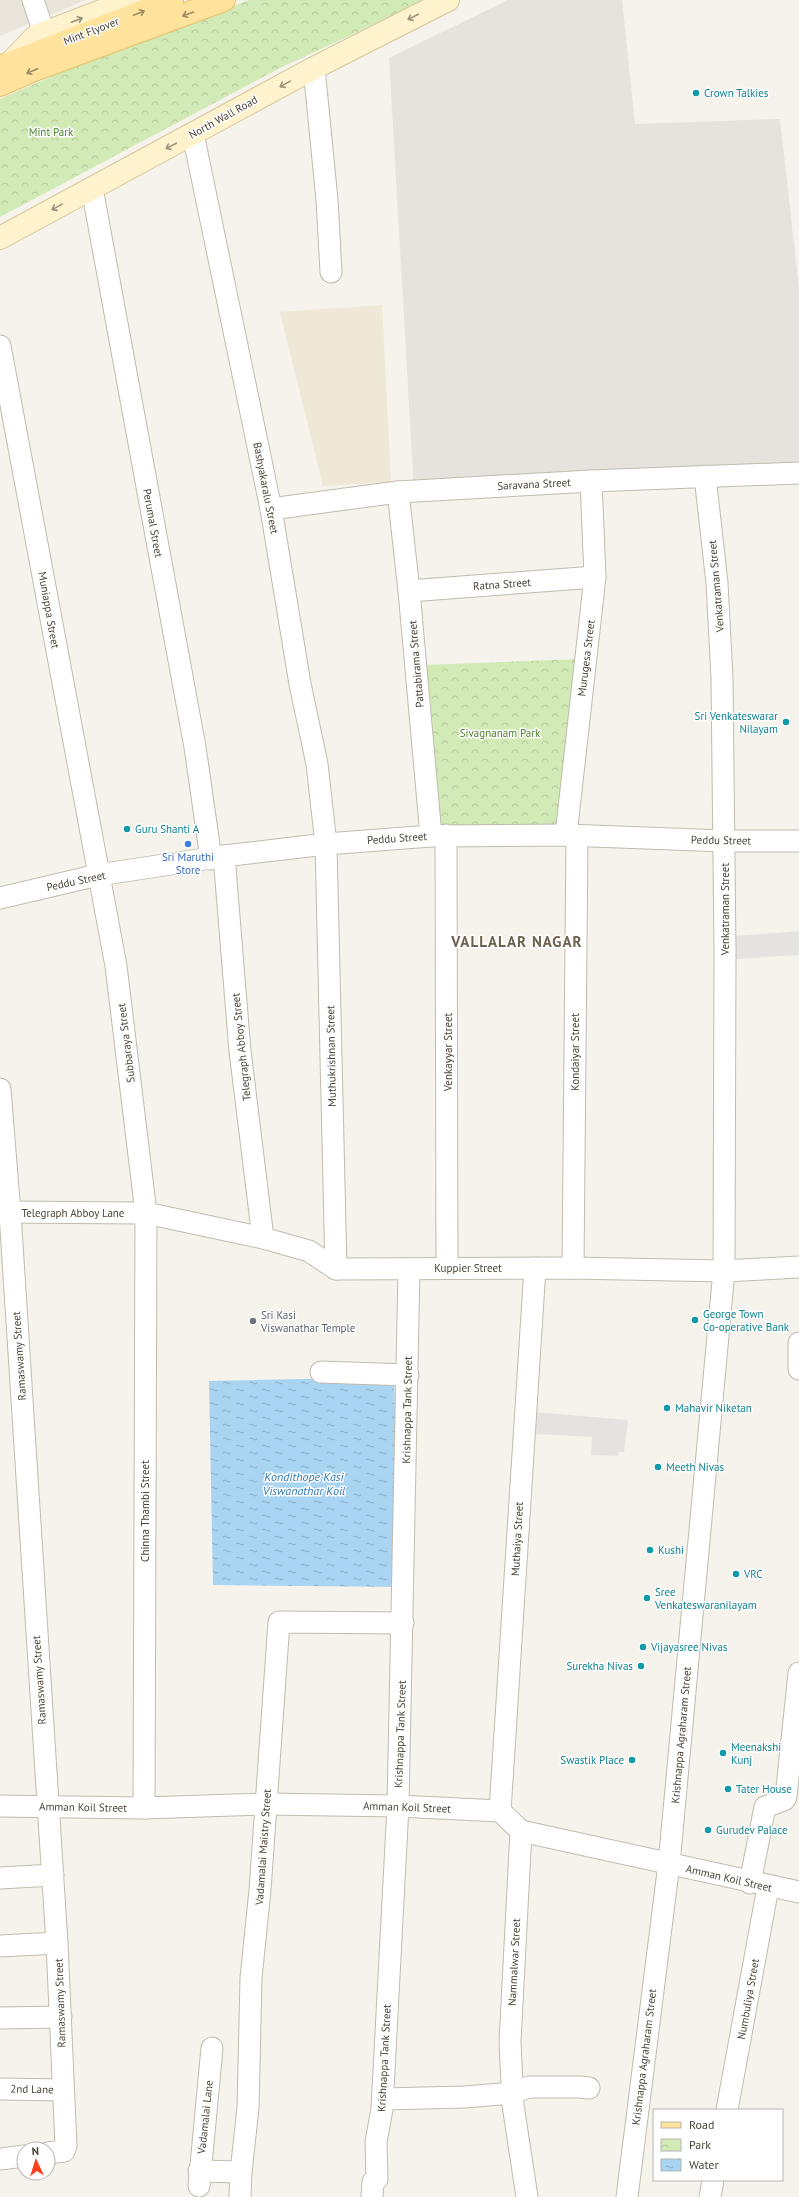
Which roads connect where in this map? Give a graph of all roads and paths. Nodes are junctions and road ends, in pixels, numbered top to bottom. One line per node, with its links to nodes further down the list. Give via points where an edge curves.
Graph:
1 (33, 0): 6 (street)
2 (130, 0): 6 (main road, one-way to 2)
3 (172, 0): 7 (main road, Mint Flyover, one-way to 3)
4 (224, 0): 7 (main road, Mint Flyover, one-way to 7)
5 (448, 0): 9 (main road, North Wall Road, one-way to 9)
6 (44, 33): 8 (main road, via 36,36)
7 (92, 40): 8 (main road, Mint Flyover); 10 (main road, Mint Flyover, one-way to 10, via 64,59)
8 (5, 65)
9 (314, 68): 11 (main road, North Wall Road, one-way to 11); 14 (street)
10 (0, 85)
11 (193, 134): 12 (main road, North Wall Road, one-way to 12); 20 (street, Bashyakaralu Street)
12 (92, 188): 13 (main road, North Wall Road, one-way to 13); 28 (street, Perumal Street, via 195,747)
13 (0, 238)
14 (331, 272)
15 (0, 346): 29 (street, Muniappa Street)
16 (799, 473): 17 (street, Saravana Street)
17 (705, 476): 18 (street, Saravana Street); 25 (street, Venkatraman Street, via 717,583 722,678)
18 (591, 481): 19 (street, Saravana Street); 21 (street, Murugesa Street)
19 (398, 492): 20 (street, Saravana Street); 22 (street, Pattabirama Street)
20 (271, 510): 27 (street, Bashyakaralu Street, via 300,684 317,764)
21 (595, 577): 22 (street, Ratna Street); 24 (street, Murugesa Street)
22 (409, 591): 23 (street, Pattabirama Street)
23 (439, 835): 24 (street, Peddu Street); 27 (street, Peddu Street); 36 (street, Venkayyar Street)
24 (572, 836): 25 (street, Peddu Street); 38 (street, Kondaiyar Street)
25 (725, 841): 26 (street, Peddu Street); 41 (street, Venkatraman Street)
26 (799, 841)
27 (326, 844): 28 (street, Peddu Street); 39 (street, Muthukrishnan Street)
28 (218, 857): 29 (street, Peddu Street); 34 (street, Telegraph Abboy Street)
29 (98, 875): 30 (street, Peddu Street); 33 (street, Subbaraya Street, via 116,966)
30 (0, 898)
31 (0, 1089): 32 (street, Ramaswamy Street)
32 (5, 1212): 33 (street, Telegraph Abboy Lane); 50 (street, Ramaswamy Street)
33 (146, 1213): 34 (street); 52 (street, Chinna Thambi Street)
34 (263, 1238): 39 (street, via 309,1250)
35 (799, 1267): 41 (street, Kuppier Street)
36 (447, 1268): 37 (street, Kuppier Street); 40 (street, Kuppier Street)
37 (535, 1268): 38 (street, Kuppier Street); 53 (street, Muthaiya Street)
38 (573, 1268): 41 (street, Kuppier Street)
39 (336, 1269): 40 (street, Kuppier Street)
40 (410, 1269): 45 (street, Krishnappa Tank Street)
41 (724, 1271): 55 (street, Krishnappa Agraharam Street)
42 (799, 1343): 43 (street)
43 (799, 1368)
44 (321, 1372): 45 (street)
45 (408, 1375): 46 (street, Krishnappa Tank Street)
46 (403, 1623): 48 (street, Vadamalai Maistry Street, via 279,1622); 51 (street, Krishnappa Tank Street)
47 (799, 1673): 58 (street, Numbuliya Street, via 786,1797 765,1807)
48 (266, 1804): 51 (street, Amman Koil Street); 52 (street, Amman Koil Street); 74 (street, Vadamalai Maistry Street, via 251,1978 248,2108)
49 (0, 1806): 50 (street, Amman Koil Street)
50 (47, 1806): 52 (street, Amman Koil Street); 56 (street, Ramaswamy Street)
51 (398, 1806): 53 (street, Amman Koil Street); 69 (street, Krishnappa Tank Street)
52 (144, 1808)
53 (500, 1811): 54 (street)
54 (520, 1831): 55 (street, Amman Koil Street); 68 (street, Nammalwar Street, via 510,2042)
55 (669, 1864): 58 (street, Amman Koil Street); 79 (street, Krishnappa Agraharam Street)
56 (53, 1874): 57 (street); 60 (street, Ramaswamy Street)
57 (0, 1878)
58 (759, 1885): 59 (street, Amman Koil Street); 70 (street, Numbuliya Street)
59 (799, 1892)
60 (57, 1943): 61 (street); 62 (street, Ramaswamy Street)
61 (0, 1946)
62 (61, 2017): 63 (street); 67 (street, Ramaswamy Street)
63 (0, 2018)
64 (212, 2048): 74 (street, Vadamalai Lane, via 199,2178)
65 (589, 2088): 68 (street, via 529,2087)
66 (0, 2089): 67 (street, 2nd Lane)
67 (63, 2090): 71 (street, Ramaswamy Street)
68 (512, 2093): 69 (street); 78 (street, Nammalwar Street)
69 (383, 2099): 77 (street, Krishnappa Tank Street, via 376,2142 377,2179 373,2182)
70 (726, 2109)
71 (57, 2150)
72 (16, 2157): 73 (street)
73 (0, 2159)
74 (241, 2172): 76 (street, Vadamalai Maistry Street)
75 (713, 2181): 80 (street)
76 (240, 2197)
77 (372, 2197)
78 (527, 2197)
79 (627, 2197)
80 (710, 2197)

